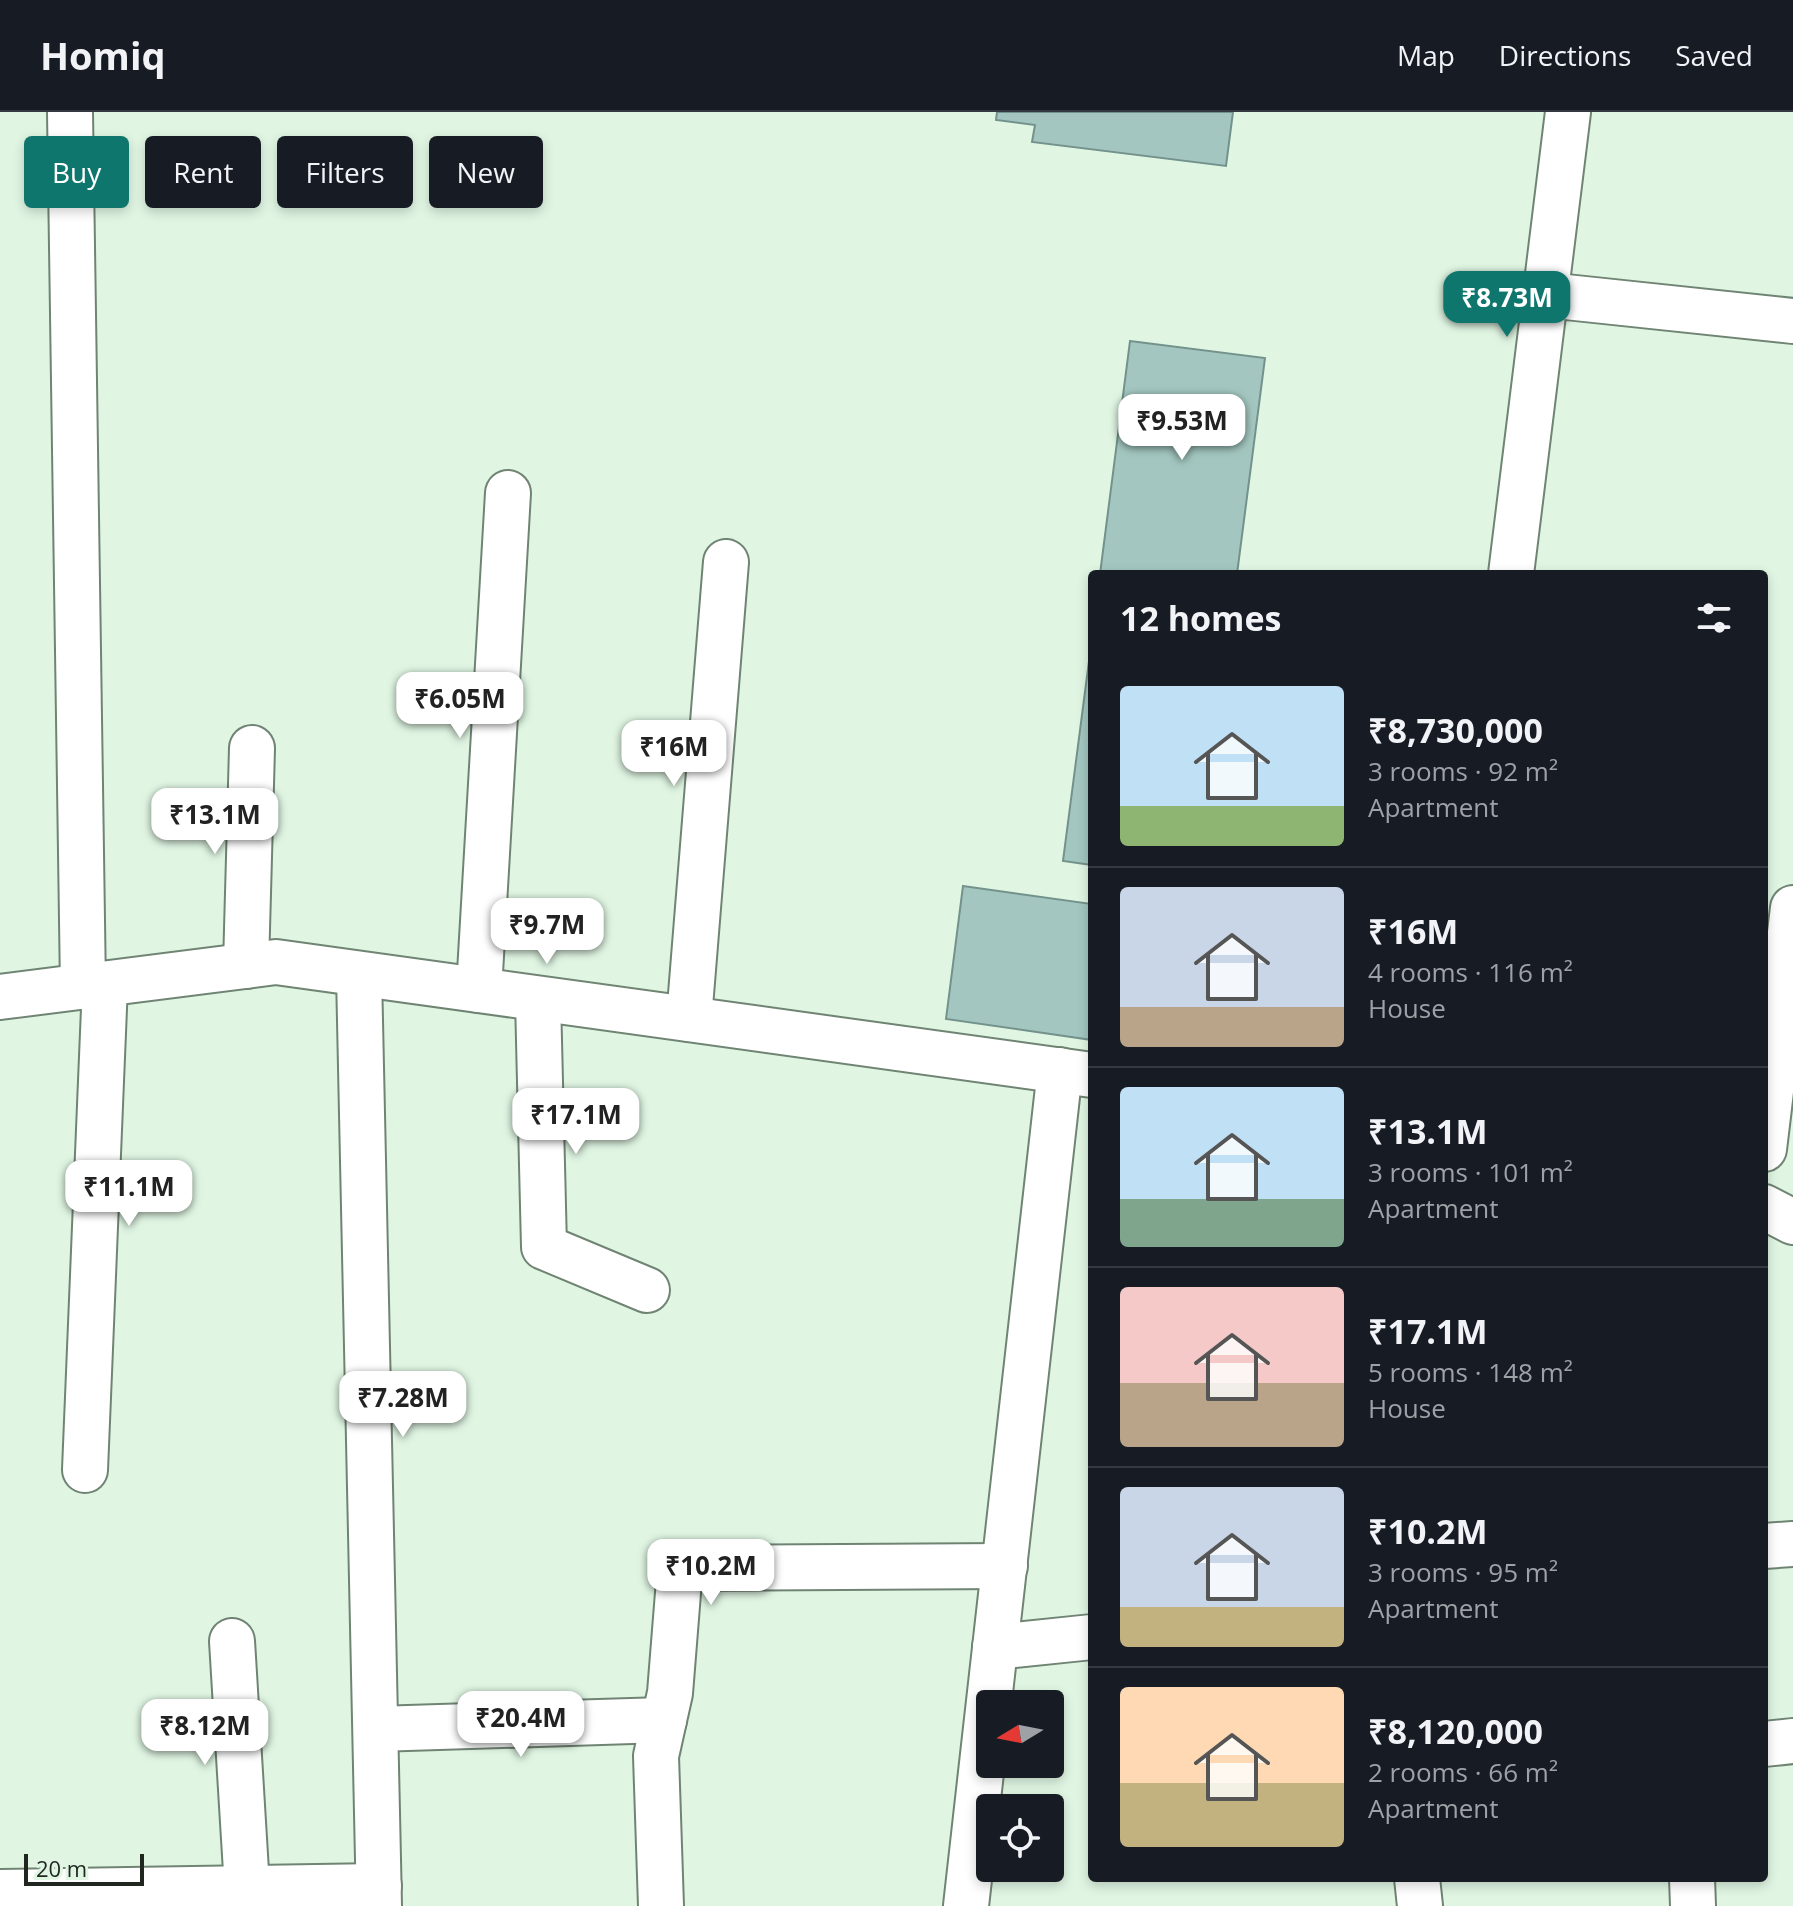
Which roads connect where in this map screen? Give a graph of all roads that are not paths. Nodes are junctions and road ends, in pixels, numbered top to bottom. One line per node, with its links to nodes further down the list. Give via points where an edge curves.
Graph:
1 (70, 112): 12 (street)
2 (1568, 112): 3 (street)
3 (1547, 295): 4 (street); 7 (street)
4 (1793, 321)
5 (508, 493): 13 (street)
6 (726, 562): 16 (street)
7 (1512, 570)
8 (252, 748): 10 (street)
9 (1793, 908): 18 (street)
10 (246, 966): 11 (street, via 276,962); 12 (street)
11 (359, 974): 13 (street); 30 (street)
12 (94, 985): 14 (street); 22 (street)
13 (479, 990): 15 (street)
14 (0, 997)
15 (538, 999): 16 (street); 21 (street, via 544,1247)
16 (689, 1019): 17 (street)
17 (1076, 1072): 25 (street)
18 (1768, 1116)
19 (1768, 1209): 20 (street)
20 (1793, 1222)
21 (647, 1290)
22 (85, 1470)
23 (1793, 1544): 24 (street)
24 (1768, 1546)
25 (1005, 1566): 28 (street); 29 (street, via 680,1568)
26 (1088, 1637): 28 (street)
27 (232, 1641): 35 (street)
28 (995, 1647): 39 (street)
29 (664, 1720): 30 (street); 38 (street, via 656,1756)
30 (376, 1729): 37 (street)
31 (1793, 1741): 32 (street)
32 (1768, 1744)
33 (1417, 1882): 40 (street)
34 (1692, 1882): 41 (street)
35 (247, 1888): 36 (street); 37 (street)
36 (0, 1892)
37 (379, 1896)
38 (661, 1906)
39 (966, 1906)
40 (1420, 1906)
41 (1693, 1906)

